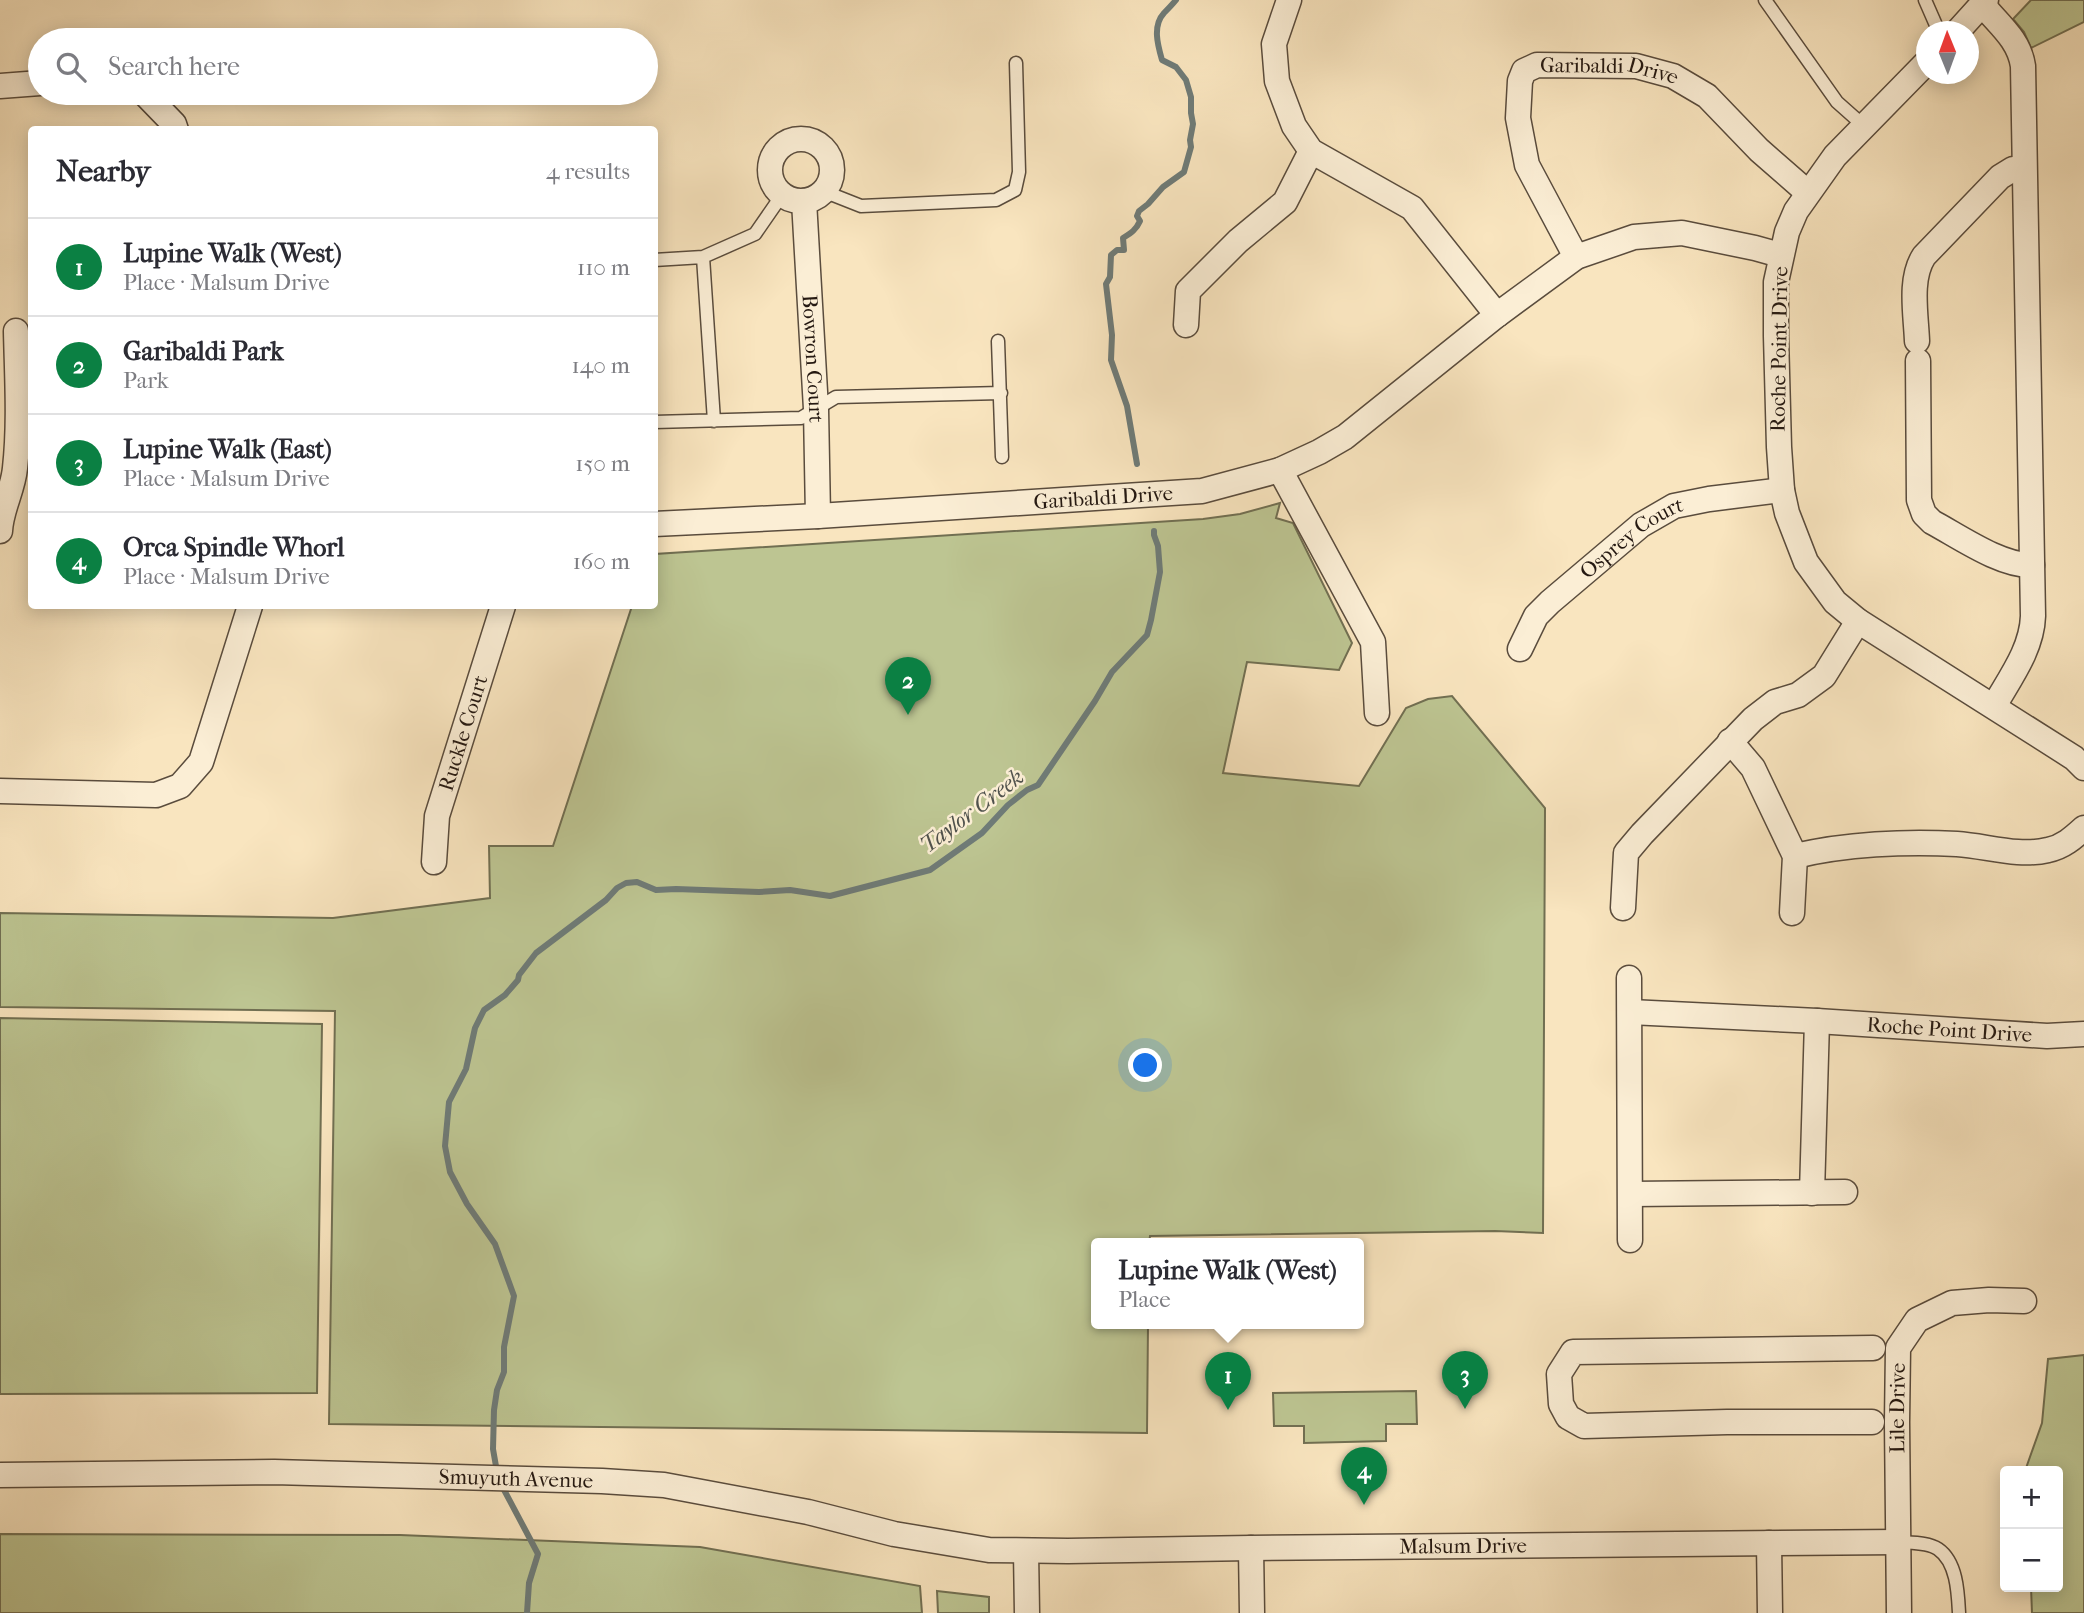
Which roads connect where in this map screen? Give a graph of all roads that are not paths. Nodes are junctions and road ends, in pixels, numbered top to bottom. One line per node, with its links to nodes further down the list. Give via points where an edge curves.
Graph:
1 (1289, 0): 14 (street, via 1274,44 1278,80 1294,126)
2 (1765, 0): 13 (lane, via 1837,102)
3 (1925, 0): 5 (lane)
4 (1984, 2): 6 (street); 15 (street, via 2021,53)
5 (1934, 21)
6 (1967, 21)
7 (1016, 63): 17 (lane, via 1019,172 1015,190 996,200 861,206)
8 (1916, 74): 13 (street, Roche Point Drive)
9 (28, 84): 10 (street)
10 (0, 86)
11 (156, 105): 12 (street)
12 (175, 126)
13 (1864, 126): 16 (street, Roche Point Drive)
14 (1311, 150): 22 (street, via 1412,208); 23 (street, via 1285,202 1188,291)
15 (2024, 169): 36 (street); 36 (street, via 2000,177 1919,263 1919,500 1932,522 2005,561)
16 (1807, 192): 18 (street, Roche Point Drive); 20 (street, Garibaldi Drive, via 1707,96 1673,76 1636,66 1537,65 1524,71 1520,81 1518,118 1527,165)
17 (803, 196): 19 (lane, via 755,234); 27 (street, Bowron Court)
18 (1780, 255): 20 (street, Garibaldi Drive, via 1682,233 1634,237); 32 (street, Roche Point Drive, via 1776,393)
19 (703, 257): 21 (lane); 28 (lane)
20 (1576, 257): 22 (street, Garibaldi Drive)
21 (658, 260)
22 (1497, 315): 31 (street, Garibaldi Drive, via 1345,437)
23 (1186, 325)
24 (16, 331): 35 (street, via 15,472)
25 (998, 341): 26 (lane)
26 (1001, 393): 27 (lane, via 836,397); 30 (lane)
27 (816, 409): 28 (lane, via 801,418); 33 (street, Bowron Court)
28 (714, 421): 29 (lane)
29 (658, 422)
30 (1002, 457)
31 (1280, 470): 33 (street, Garibaldi Drive, via 1202,491); 42 (street, via 1373,642)
32 (1782, 489): 39 (street, Roche Point Drive, via 1806,562 1835,602); 40 (street, Osprey Court, via 1674,506 1641,525 1550,602 1536,617)
33 (818, 516): 34 (street, Garibaldi Drive)
34 (658, 524)
35 (0, 531)
36 (2032, 565): 41 (street, via 2033,630)
37 (249, 609): 45 (street, via 201,762 180,786 156,795)
38 (502, 609): 48 (street, Ruckle Court, via 437,816)
39 (1857, 621): 41 (street, Roche Point Drive); 43 (street, via 1824,676 1798,695 1775,702)
40 (1520, 649)
41 (1994, 706): 44 (street, Roche Point Drive)
42 (1377, 713)
43 (1730, 741): 47 (street, via 1753,768); 49 (street, via 1626,853)
44 (2084, 768)
45 (0, 791)
46 (2084, 828): 47 (street, via 2071,841 2027,853 1957,844 1889,844)
47 (1795, 856): 50 (street)
48 (434, 862)
49 (1623, 908)
50 (1792, 913)
51 (1629, 978): 52 (street)
52 (1630, 1012): 53 (street, Roche Point Drive); 57 (street)
53 (1817, 1021): 54 (street, Roche Point Drive, via 2048,1037); 56 (street)
54 (2084, 1034)
55 (1845, 1192): 56 (street)
56 (1812, 1193): 57 (street)
57 (1631, 1194): 58 (street)
58 (1630, 1240)
59 (2024, 1301): 63 (street, Lile Drive, via 1952,1303 1917,1320 1898,1348)
60 (1873, 1348): 61 (street, via 1573,1352 1559,1374 1561,1404 1568,1417 1584,1426)
61 (1872, 1422)
62 (0, 1475): 66 (street, Smuyuth Avenue, via 223,1471 664,1485 808,1512 906,1537 968,1548)
63 (1899, 1542): 64 (street, Malsum Drive); 70 (street, Lile Drive); 71 (lane, via 1929,1545 1950,1563)
64 (1769, 1543): 65 (street, Malsum Drive); 69 (street)
65 (1251, 1548): 66 (street, Malsum Drive); 68 (street)
66 (1026, 1551): 67 (street)
67 (1027, 1613)
68 (1252, 1613)
69 (1770, 1613)
70 (1899, 1613)
71 (1959, 1613)

